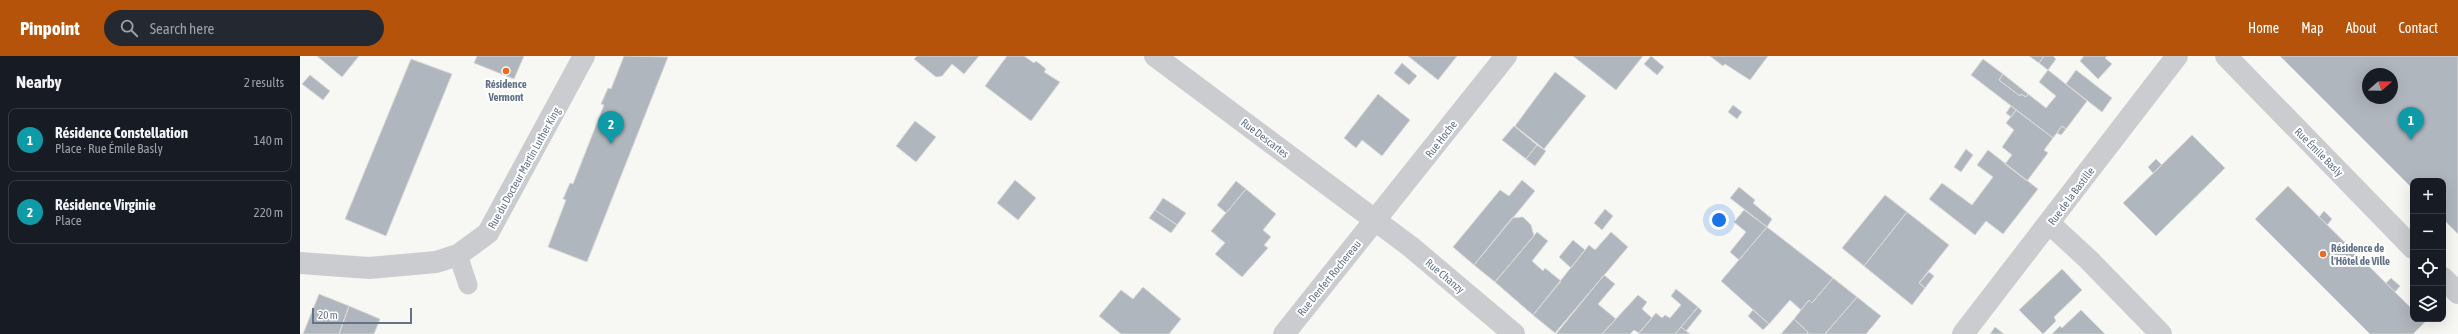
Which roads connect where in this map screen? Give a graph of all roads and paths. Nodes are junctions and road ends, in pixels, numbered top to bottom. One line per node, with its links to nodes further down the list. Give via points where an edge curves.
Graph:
1 (584, 56): 9 (street, Rue du Docteur Martin Luther King, via 488,234)
2 (1155, 56): 6 (street, Rue Descartes)
3 (1506, 56): 6 (street, Rue Hoche)
4 (2177, 56): 7 (street, Rue de la Bastille)
5 (2226, 56): 8 (street, Rue Émile Basly)
6 (1374, 221): 14 (street, Rue Denfert Rochereau); 15 (street, Rue Chanzy, via 1411,247)
7 (2050, 224): 16 (street, Rue de la Bastille); 17 (street, via 2088,258)
8 (2410, 245)
9 (458, 255): 10 (street, Rue du Docteur Martin Luther King, via 436,262 369,268); 12 (lane)
10 (300, 263)
11 (2446, 281): 13 (street)
12 (468, 285)
13 (2458, 293)
14 (1284, 334)
15 (1514, 334)
16 (1963, 334)
17 (2161, 334)

